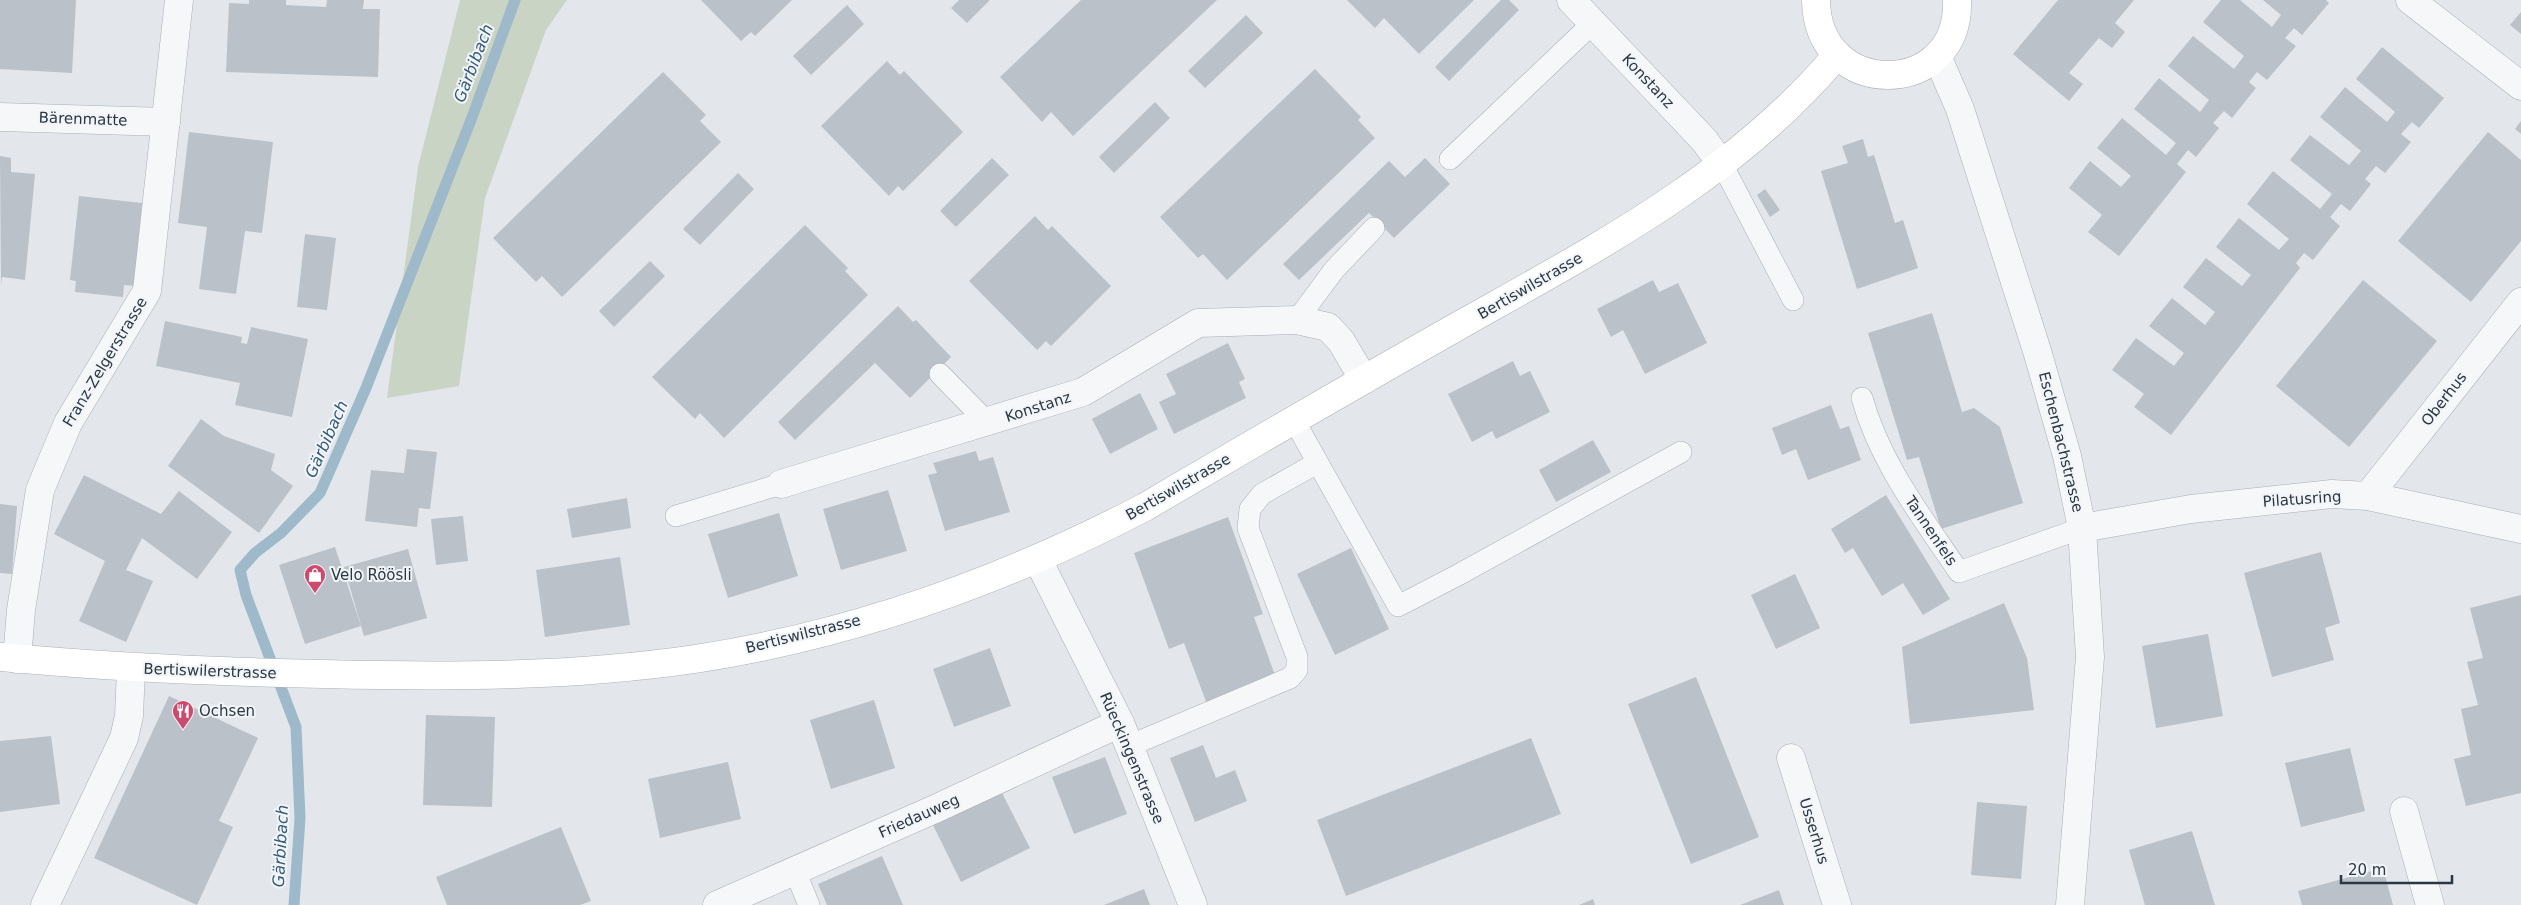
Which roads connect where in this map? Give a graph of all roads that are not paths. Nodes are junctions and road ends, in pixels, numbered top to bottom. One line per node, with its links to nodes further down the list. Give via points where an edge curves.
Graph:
1 (179, 0): 11 (street, Franz-Zelgerstrasse)
2 (1571, 0): 6 (street, Konstanz)
3 (1816, 0): 7 (main road, via 1817,21)
4 (1957, 0): 8 (main road, via 1954,28)
5 (2410, 0): 9 (street)
6 (1593, 22): 12 (lane); 13 (street, Konstanz, via 1704,140)
7 (1837, 55): 8 (main road, via 1868,74 1887,76 1922,67); 13 (main road, Bertiswilstrasse, via 1777,117)
8 (1936, 56): 28 (street, Eschenbachstrasse, via 1960,109 2038,354 2067,456)
9 (2521, 86)
10 (0, 117): 11 (street, Bärenmatte)
11 (166, 122): 31 (street, Franz-Zelgerstrasse, via 147,291 68,423 40,490 21,610)
12 (1450, 159)
13 (1722, 166): 15 (lane); 19 (main road, Bertiswilstrasse, via 1601,245)
14 (1374, 228): 17 (lane, via 1334,270)
15 (1794, 300)
16 (2521, 302): 26 (street, Oberhus)
17 (1297, 320): 19 (street, Konstanz, via 1328,326); 22 (street, Konstanz, via 1198,323 1083,392)
18 (940, 374): 22 (lane)
19 (1364, 380): 21 (main road, Bertiswilstrasse)
20 (1862, 398): 28 (lane, Tannenfels, via 1868,421 1898,481 1959,572)
21 (1294, 420): 24 (lane); 30 (main road, Bertiswilstrasse, via 1145,507)
22 (987, 422): 25 (street, Konstanz)
23 (1681, 452): 24 (lane, via 1398,606)
24 (1317, 462): 34 (lane, via 1262,494 1250,509 1248,528 1297,657 1297,670 1290,678)
25 (781, 484): 27 (lane, Konstanz)
26 (2368, 496): 28 (street, Pilatusring, via 2332,494 2191,509); 29 (street, Pilatusring)
27 (676, 516)
28 (2082, 528): 43 (street, Eschenbachstrasse, via 2090,657)
29 (2521, 530)
30 (1038, 560): 33 (main road, Bertiswilstrasse, via 840,627 723,654 599,671); 34 (street, Rüeckingenstrasse)
31 (9, 658): 32 (main road, Bertiswilerstrasse)
32 (131, 669): 33 (main road, Bertiswilerstrasse); 38 (street, via 129,716 124,738)
33 (415, 677)
34 (1124, 734): 37 (street, Friedauweg); 41 (street, Rüeckingenstrasse)
35 (1791, 758): 42 (street, Usserhus)
36 (2404, 811): 44 (street)
37 (795, 871): 39 (street, Friedauweg); 40 (lane)
38 (45, 905)
39 (717, 905)
40 (809, 905)
41 (1193, 905)
42 (1837, 905)
43 (2070, 905)
44 (2430, 905)

